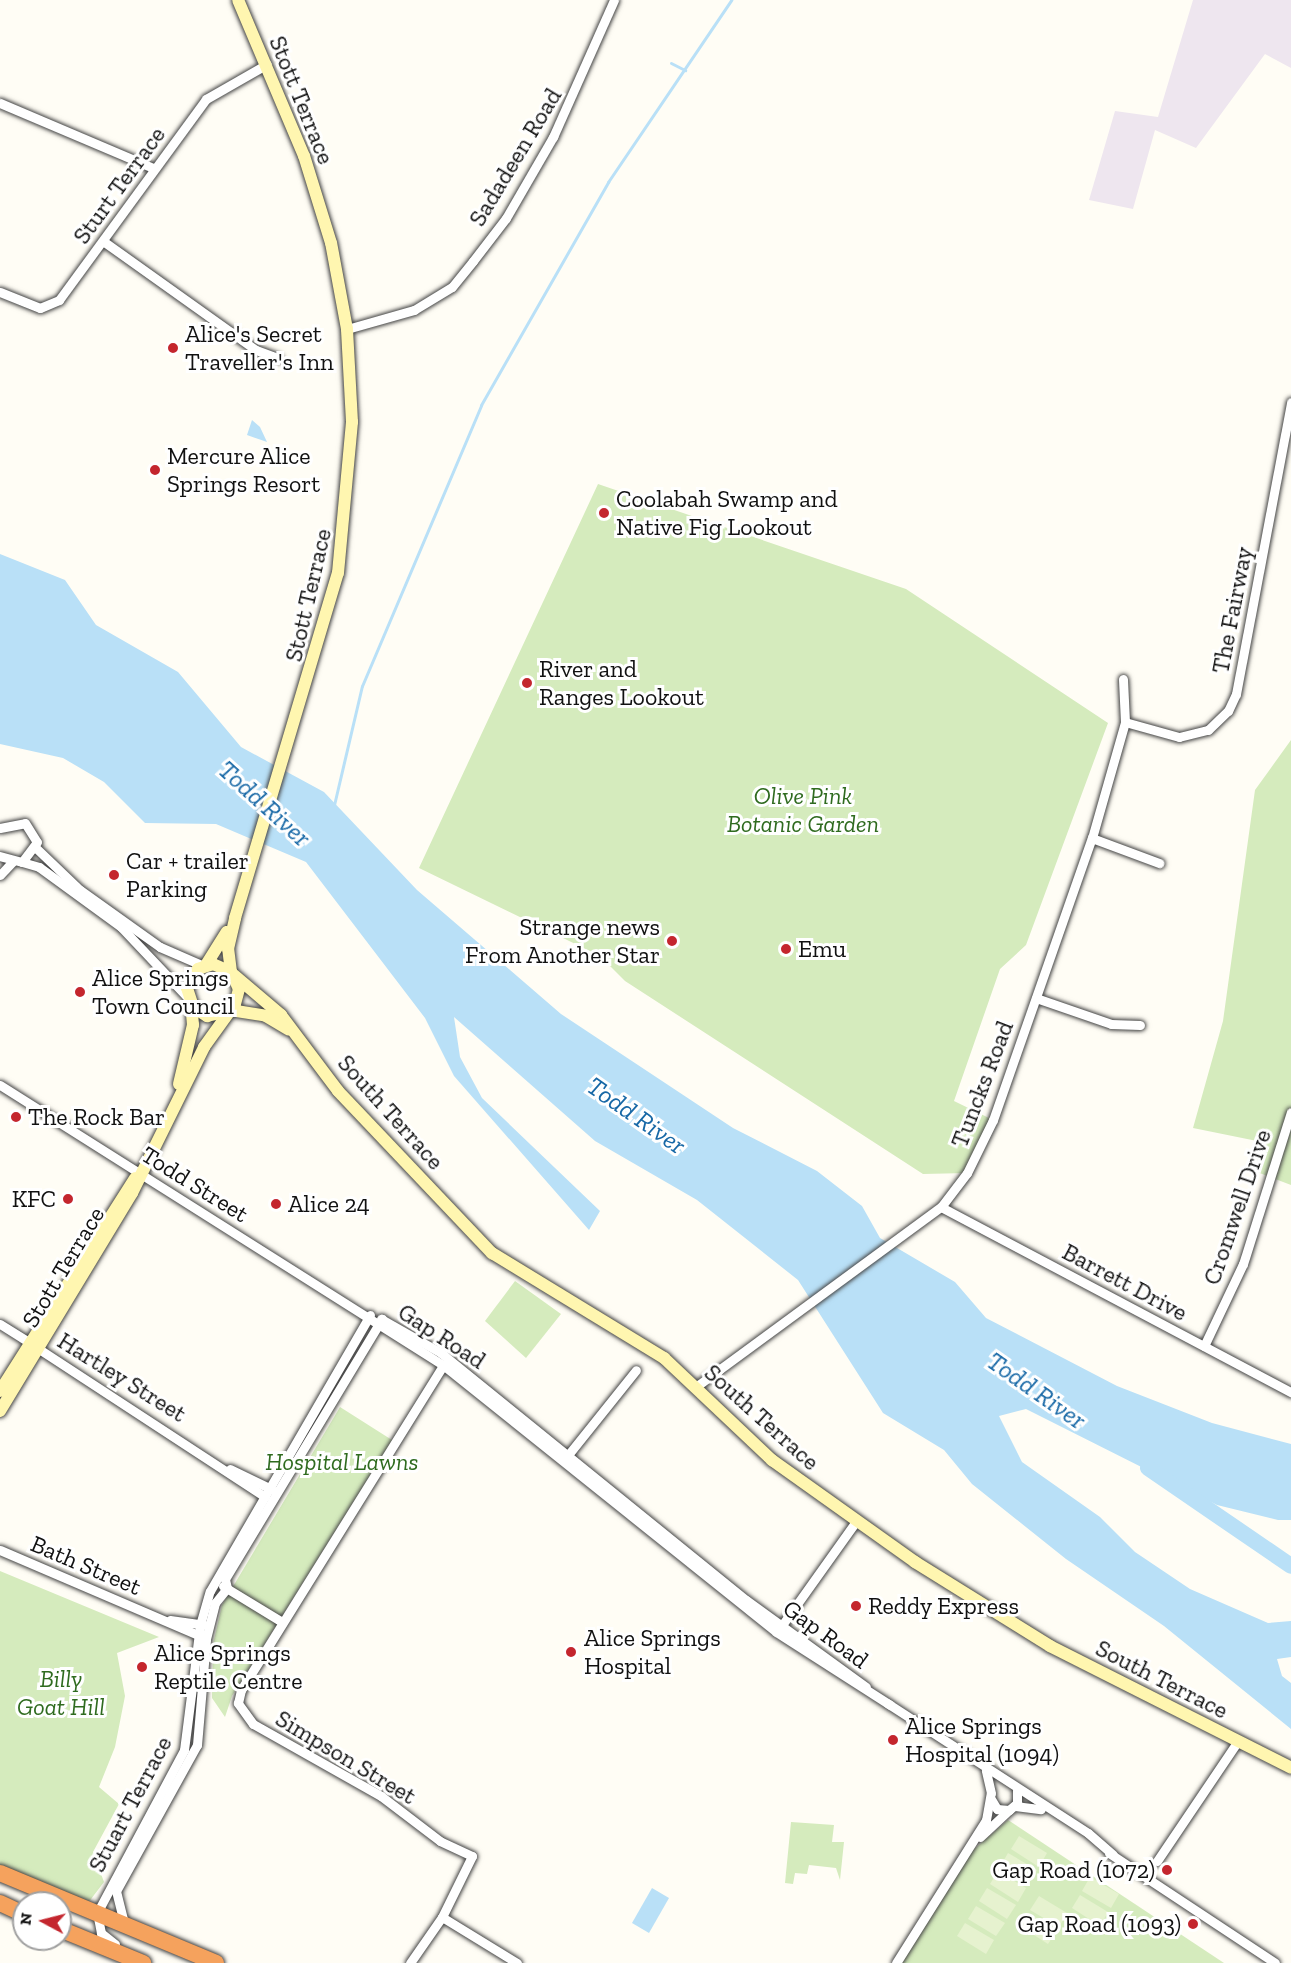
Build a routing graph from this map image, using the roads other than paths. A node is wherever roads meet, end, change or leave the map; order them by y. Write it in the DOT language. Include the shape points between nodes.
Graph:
graph roads {
  1 [pos="238,0"];
  2 [pos="614,0"];
  3 [pos="267,64"];
  4 [pos="0,103"];
  5 [pos="153,168"];
  6 [pos="103,241"];
  7 [pos="0,292"];
  8 [pos="347,329"];
  9 [pos="278,358"];
  10 [pos="1291,402"];
  11 [pos="1123,679"];
  12 [pos="1125,722"];
  13 [pos="1,826"];
  14 [pos="1092,838"];
  15 [pos="36,848"];
  16 [pos="0,856"];
  17 [pos="12,862"];
  18 [pos="22,862"];
  19 [pos="1159,863"];
  20 [pos="0,875"];
  21 [pos="235,918"];
  22 [pos="205,966"];
  23 [pos="233,974"];
  24 [pos="1036,998"];
  25 [pos="189,1000"];
  26 [pos="229,1010"];
  27 [pos="1140,1025"];
  28 [pos="298,1037"];
  29 [pos="0,1085"];
  30 [pos="1291,1112"];
  31 [pos="167,1122"];
  32 [pos="140,1173"];
  33 [pos="941,1207"];
  34 [pos="370,1315"];
  35 [pos="381,1321"];
  36 [pos="0,1324"];
  37 [pos="35,1346"];
  38 [pos="1204,1346"];
  39 [pos="443,1365"];
  40 [pos="636,1370"];
  41 [pos="697,1386"];
  42 [pos="0,1391"];
  43 [pos="1291,1392"];
  44 [pos="0,1411"];
  45 [pos="566,1459"];
  46 [pos="269,1493"];
  47 [pos="857,1520"];
  48 [pos="0,1550"];
  49 [pos="214,1581"];
  50 [pos="226,1588"];
  51 [pos="282,1622"];
  52 [pos="779,1629"];
  53 [pos="203,1631"];
  54 [pos="1238,1741"];
  55 [pos="1291,1768"];
  56 [pos="986,1770"];
  57 [pos="1004,1783"];
  58 [pos="1017,1790"];
  59 [pos="991,1796"];
  60 [pos="1027,1797"];
  61 [pos="1012,1808"];
  62 [pos="1044,1810"];
  63 [pos="967,1850"];
  64 [pos="1113,1856"];
  65 [pos="1157,1861"];
  66 [pos="0,1873"];
  67 [pos="97,1913"];
  68 [pos="442,1917"];
  69 [pos="128,1927"];
  70 [pos="72,1934"];
  71 [pos="143,1963"];
  72 [pos="155,1963"];
  73 [pos="216,1963"];
  74 [pos="410,1963"];
  75 [pos="517,1963"];
  76 [pos="896,1963"];
  77 [pos="1275,1963"];
  1 -- 3 [label="main road, Stott Terrace"];
  2 -- 8 [label="street, Sadadeen Road" via="553,137 506,218 452,287 414,310"];
  3 -- 5 [label="street, Sturt Terrace" via="206,99"];
  3 -- 8 [label="main road, Stott Terrace" via="317,196"];
  4 -- 5 [label="street"];
  5 -- 6 [label="street, Sturt Terrace"];
  6 -- 7 [label="street, Sturt Terrace" via="49,306 40,308"];
  6 -- 9 [label="street" via="255,350"];
  8 -- 21 [label="main road, Stott Terrace" via="352,422 344,540 295,730"];
  10 -- 12 [label="street, The Fairway" via="1236,694 1228,711 1208,730 1179,737"];
  11 -- 12 [label="street, Tuncks Road"];
  12 -- 14 [label="street, Tuncks Road"];
  13 -- 15 [label="street" via="19,821 30,826"];
  14 -- 19 [label="street"];
  14 -- 24 [label="street, Tuncks Road"];
  15 -- 18 [label="street"];
  15 -- 22 [label="street" via="80,890 160,947"];
  16 -- 17 [label="street"];
  17 -- 18 [label="street"];
  17 -- 20 [label="street"];
  18 -- 25 [label="street" via="39,867 121,927"];
  21 -- 22 [label="main road, Stott Terrace"];
  21 -- 23 [label="main road, Stott Terrace" via="228,949"];
  22 -- 23 [label="main road"];
  22 -- 25 [label="main road" via="189,981"];
  23 -- 26 [label="main road" via="238,997"];
  23 -- 28 [label="main road, South Terrace"];
  24 -- 27 [label="street" via="1111,1024"];
  24 -- 33 [label="street, Tuncks Road" via="983,1143"];
  25 -- 26 [label="main road" via="207,1016"];
  25 -- 31 [label="main road, Stott Terrace" via="190,1046"];
  26 -- 28 [label="main road, South Terrace" via="266,1016"];
  26 -- 31 [label="main road, Stott Terrace"];
  28 -- 41 [label="main road, South Terrace" via="338,1091 492,1253 639,1341"];
  29 -- 32 [label="street, Todd Street"];
  30 -- 38 [label="street, Cromwell Drive" via="1243,1264"];
  31 -- 32 [label="main road, Stott Terrace"];
  32 -- 34 [label="street, Todd Street"];
  32 -- 37 [label="main road, Stott Terrace"];
  33 -- 38 [label="street, Barrett Drive"];
  33 -- 41 [label="street, Tuncks Road"];
  34 -- 35 [label="street, Gap Road"];
  34 -- 46 [label="street, Stuart Terrace"];
  35 -- 39 [label="street, Gap Road"];
  35 -- 45 [label="street, Gap Road" via="441,1353"];
  35 -- 46 [label="street, Stuart Terrace"];
  36 -- 37 [label="street, Hartley Street"];
  37 -- 42 [label="main road, Stott Terrace"];
  37 -- 44 [label="main road, Stott Terrace"];
  37 -- 46 [label="street, Hartley Street"];
  38 -- 43 [label="street, Barrett Drive"];
  39 -- 45 [label="street, Gap Road"];
  39 -- 51 [label="street, Simpson Street"];
  40 -- 45 [label="street"];
  41 -- 47 [label="main road, South Terrace" via="772,1460"];
  45 -- 52 [label="street, Gap Road"];
  46 -- 49 [label="street, Stuart Terrace"];
  46 -- 50 [label="street, Stuart Terrace" via="229,1571"];
  47 -- 52 [label="street"];
  47 -- 54 [label="main road, South Terrace" via="1050,1646"];
  48 -- 53 [label="street, Bath Street" via="156,1616"];
  49 -- 50 [label="street"];
  49 -- 53 [label="street, Stuart Terrace"];
  50 -- 51 [label="street"];
  50 -- 53 [label="street, Stuart Terrace" via="218,1594"];
  51 -- 68 [label="street, Simpson Street" via="241,1690 242,1716 472,1856"];
  52 -- 56 [label="street, Gap Road"];
  53 -- 67 [label="street, Stuart Terrace" via="184,1750"];
  53 -- 69 [label="street, Stuart Terrace" via="194,1754 116,1892 117,1909"];
  54 -- 55 [label="main road, South Terrace"];
  54 -- 65 [label="street"];
  56 -- 57 [label="street, Gap Road"];
  56 -- 59 [label="street"];
  57 -- 58 [label="street, Gap Road"];
  57 -- 59 [label="street"];
  58 -- 60 [label="street, Gap Road"];
  58 -- 61 [label="street"];
  59 -- 61 [label="street" via="997,1809"];
  59 -- 63 [label="street"];
  60 -- 62 [label="street, Gap Road"];
  60 -- 64 [label="street, Gap Road" via="1088,1833"];
  61 -- 62 [label="street"];
  61 -- 63 [label="street"];
  62 -- 64 [label="street, Gap Road"];
  63 -- 76 [label="street"];
  64 -- 77 [label="street, Gap Road"];
  66 -- 67 [label="highway"];
  67 -- 69 [label="highway"];
  67 -- 72 [label="street" via="104,1938"];
  68 -- 74 [label="street"];
  68 -- 75 [label="street"];
  69 -- 73 [label="highway"];
  70 -- 71 [label="highway"];
}
